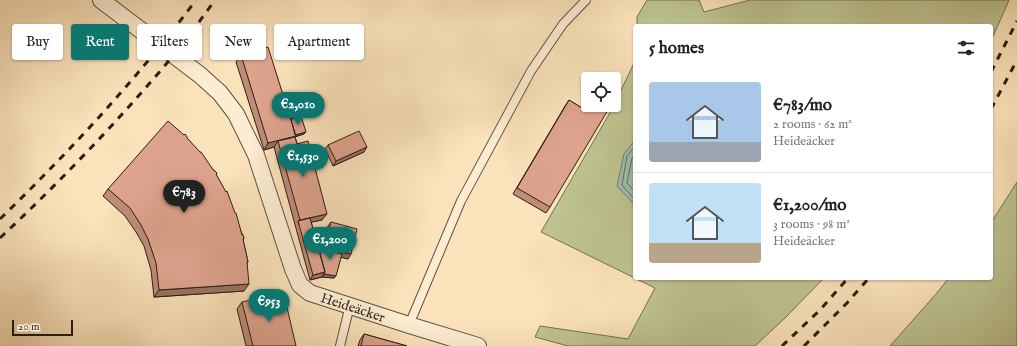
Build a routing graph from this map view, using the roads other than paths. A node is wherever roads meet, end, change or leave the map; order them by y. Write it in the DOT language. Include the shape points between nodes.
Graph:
graph roads {
  1 [pos="101,0"];
  2 [pos="586,0"];
  3 [pos="350,305"];
  4 [pos="409,326"];
  5 [pos="340,346"];
  6 [pos="478,346"];
  1 -- 3 [label="street, Heideäcker" via="220,92 236,114 256,155 300,285 310,293"];
  2 -- 4 [label="lane" via="563,24 527,78 460,201"];
  3 -- 4 [label="street, Heideäcker"];
  3 -- 5 [label="lane"];
  4 -- 6 [label="street, Heideäcker"];
}
